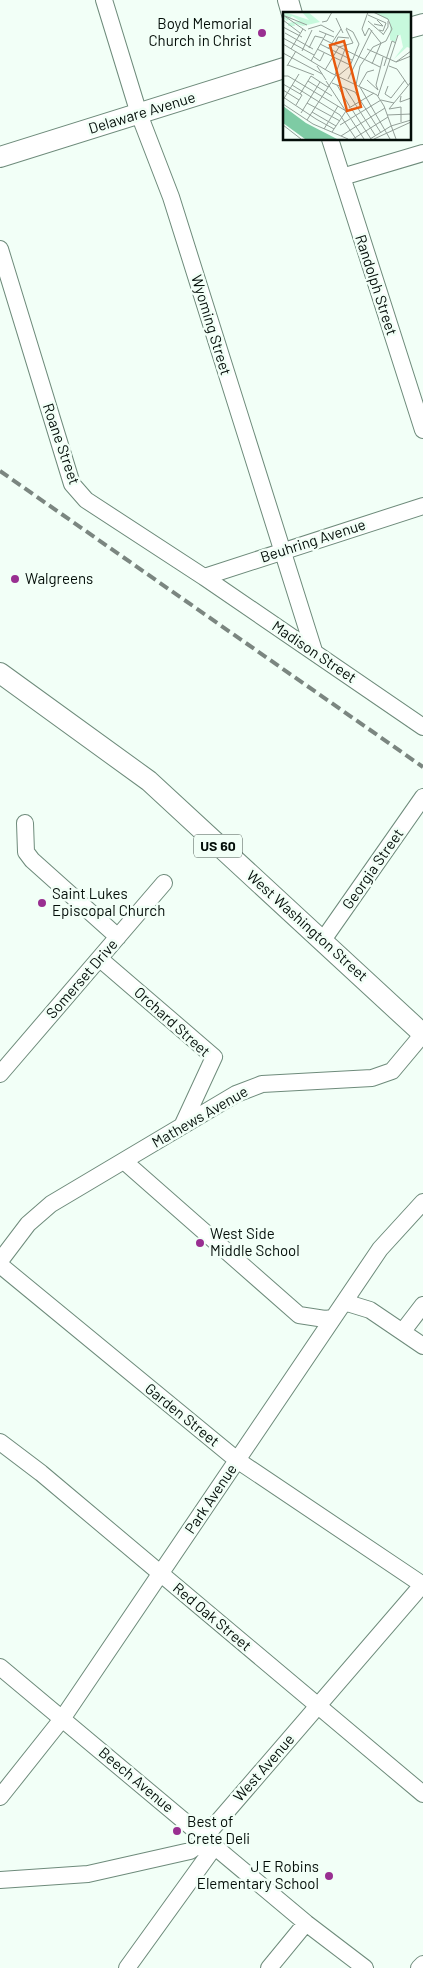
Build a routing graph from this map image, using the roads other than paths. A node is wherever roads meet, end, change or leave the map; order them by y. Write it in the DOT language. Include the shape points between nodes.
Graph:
graph roads {
  1 [pos="104,0"];
  2 [pos="423,24"];
  3 [pos="410,28"];
  4 [pos="283,68"];
  5 [pos="139,114"];
  6 [pos="330,140"];
  7 [pos="423,153"];
  8 [pos="0,158"];
  9 [pos="342,176"];
  10 [pos="0,249"];
  11 [pos="423,430"];
  12 [pos="423,506"];
  13 [pos="281,551"];
  14 [pos="204,577"];
  15 [pos="314,651"];
  16 [pos="0,673"];
  17 [pos="423,727"];
  18 [pos="423,797"];
  19 [pos="25,823"];
  20 [pos="164,884"];
  21 [pos="118,938"];
  22 [pos="323,940"];
  23 [pos="100,959"];
  24 [pos="423,1034"];
  25 [pos="0,1074"];
  26 [pos="184,1124"];
  27 [pos="125,1162"];
  28 [pos="423,1202"];
  29 [pos="1,1260"];
  30 [pos="344,1302"];
  31 [pos="423,1305"];
  32 [pos="333,1318"];
  33 [pos="403,1331"];
  34 [pos="423,1346"];
  35 [pos="0,1442"];
  36 [pos="237,1460"];
  37 [pos="160,1574"];
  38 [pos="423,1584"];
  39 [pos="0,1667"];
  40 [pos="317,1706"];
  41 [pos="62,1718"];
  42 [pos="423,1794"];
  43 [pos="0,1796"];
  44 [pos="210,1842"];
  45 [pos="0,1880"];
  46 [pos="306,1923"];
  47 [pos="423,1964"];
  48 [pos="127,1968"];
  49 [pos="269,1968"];
  50 [pos="364,1968"];
  51 [pos="419,1968"];
  1 -- 5 [label="street, Wyoming Street"];
  2 -- 3 [label="main road"];
  4 -- 5 [label="main road, Delaware Avenue"];
  5 -- 8 [label="main road, Delaware Avenue"];
  5 -- 13 [label="street, Wyoming Street" via="172,197"];
  6 -- 9 [label="street, Randolph Street"];
  7 -- 9 [label="street"];
  9 -- 11 [label="street, Randolph Street"];
  10 -- 14 [label="street, Roane Street" via="72,484 86,500"];
  12 -- 13 [label="street, Beuhring Avenue"];
  13 -- 14 [label="street, Beuhring Avenue"];
  13 -- 15 [label="street, Wyoming Street"];
  14 -- 15 [label="street, Madison Street"];
  15 -- 17 [label="street, Madison Street"];
  16 -- 22 [label="main road, West Washington Street / US 60" via="149,781"];
  18 -- 22 [label="street, Georgia Street"];
  19 -- 21 [label="street" via="26,852 32,860"];
  20 -- 21 [label="street, Somerset Drive"];
  21 -- 23 [label="street, Somerset Drive"];
  22 -- 24 [label="main road, West Washington Street / US 60"];
  23 -- 25 [label="street, Somerset Drive"];
  23 -- 26 [label="street, Orchard Street" via="214,1057"];
  24 -- 26 [label="street, Mathews Avenue" via="392,1071 353,1080 262,1084 236,1094"];
  26 -- 27 [label="street, Mathews Avenue"];
  27 -- 29 [label="street, Mathews Avenue" via="51,1204 28,1224"];
  27 -- 32 [label="street" via="299,1315"];
  28 -- 30 [label="street, Park Avenue" via="380,1249"];
  29 -- 36 [label="street, Garden Street"];
  30 -- 32 [label="street, Park Avenue"];
  30 -- 33 [label="street" via="370,1310"];
  31 -- 33 [label="street"];
  32 -- 36 [label="street, Park Avenue"];
  33 -- 34 [label="street"];
  35 -- 37 [label="street, Red Oak Street"];
  36 -- 37 [label="street, Park Avenue"];
  36 -- 38 [label="street, Garden Street"];
  37 -- 40 [label="street, Red Oak Street"];
  37 -- 41 [label="street, Park Avenue"];
  38 -- 40 [label="street, West Avenue"];
  39 -- 41 [label="street, Beech Avenue"];
  40 -- 42 [label="street, Red Oak Street"];
  40 -- 44 [label="street, West Avenue"];
  41 -- 43 [label="street, Park Avenue"];
  41 -- 44 [label="street, Beech Avenue"];
  44 -- 45 [label="street, West Avenue" via="190,1851 88,1874"];
  44 -- 46 [label="street, Beech Avenue"];
  44 -- 48 [label="street"];
  46 -- 49 [label="street"];
  46 -- 50 [label="street, Beech Avenue"];
  47 -- 51 [label="street"];
}
